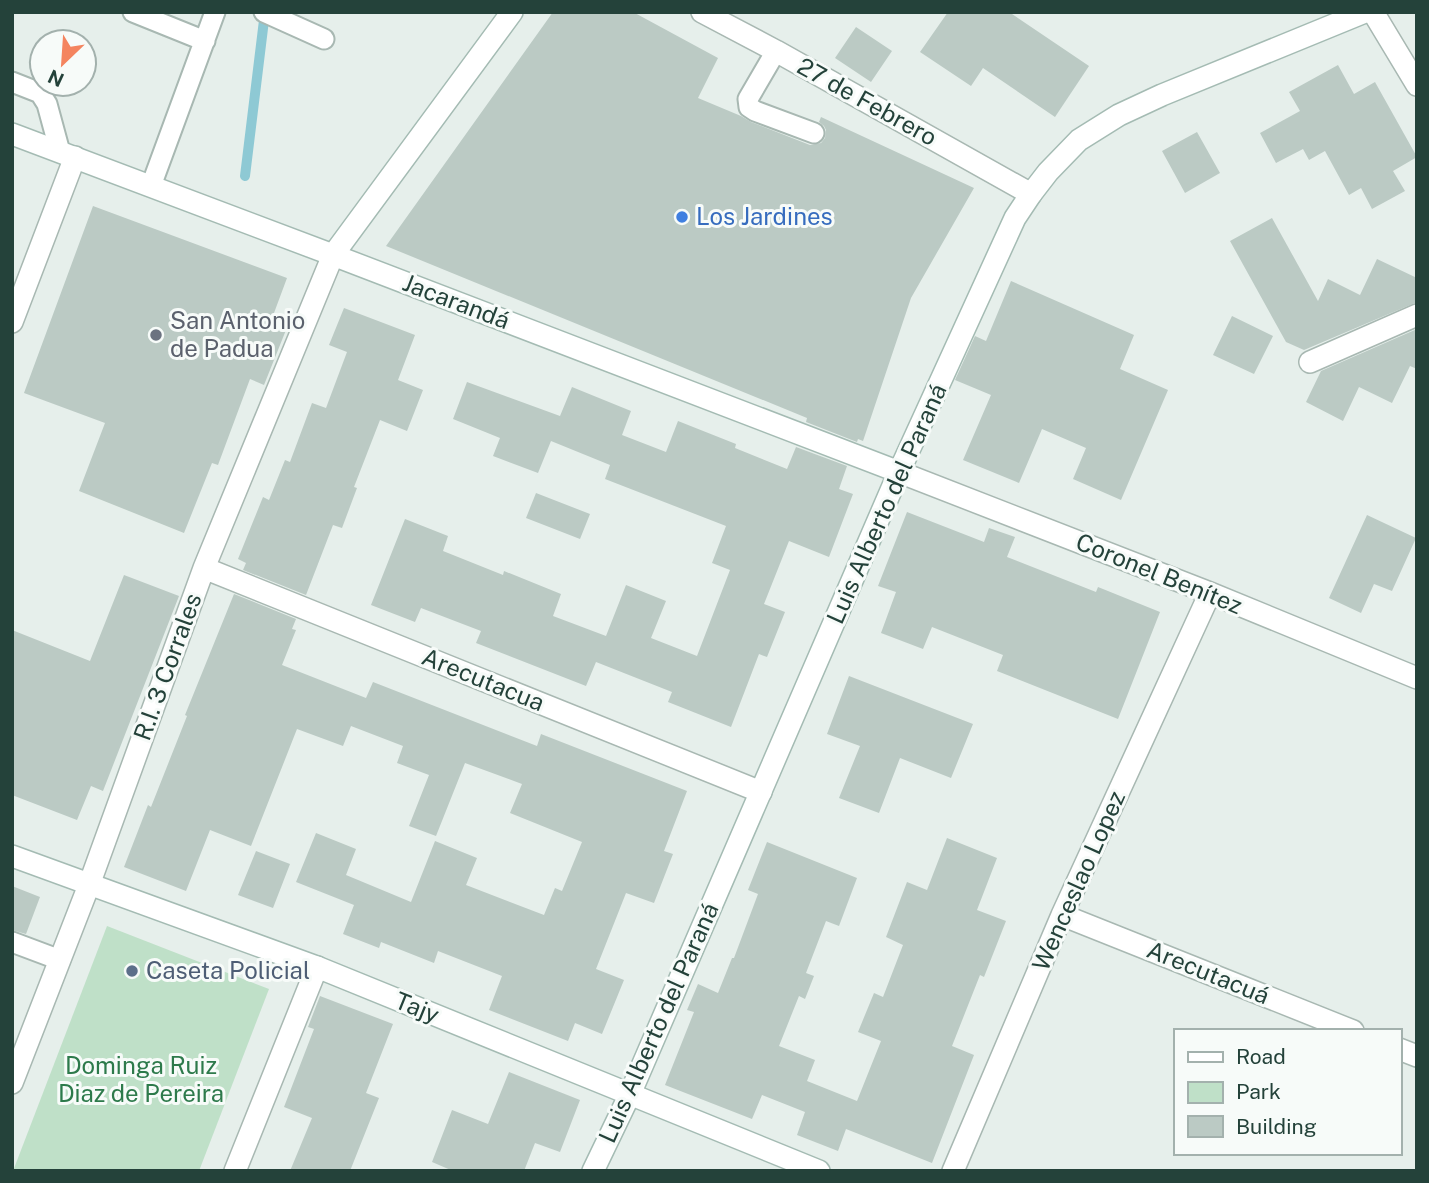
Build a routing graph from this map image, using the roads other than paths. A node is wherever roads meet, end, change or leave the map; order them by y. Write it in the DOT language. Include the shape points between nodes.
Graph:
graph roads {
  1 [pos="133,12"];
  2 [pos="215,12"];
  3 [pos="264,12"];
  4 [pos="512,12"];
  5 [pos="702,12"];
  6 [pos="1364,13"];
  7 [pos="324,39"];
  8 [pos="205,41"];
  9 [pos="776,51"];
  10 [pos="12,82"];
  11 [pos="1417,85"];
  12 [pos="12,134"];
  13 [pos="814,134"];
  14 [pos="68,154"];
  15 [pos="151,186"];
  16 [pos="1031,194"];
  17 [pos="333,255"];
  18 [pos="1417,315"];
  19 [pos="12,322"];
  20 [pos="1310,362"];
  21 [pos="899,472"];
  22 [pos="204,568"];
  23 [pos="1210,593"];
  24 [pos="1417,678"];
  25 [pos="761,792"];
  26 [pos="12,856"];
  27 [pos="89,885"];
  28 [pos="1062,915"];
  29 [pos="12,942"];
  30 [pos="60,960"];
  31 [pos="317,967"];
  32 [pos="1348,1029"];
  33 [pos="12,1083"];
  34 [pos="630,1094"];
  35 [pos="235,1171"];
  36 [pos="593,1171"];
  37 [pos="818,1171"];
  38 [pos="953,1171"];
  1 -- 8 [label="lane"];
  2 -- 8 [label="lane"];
  3 -- 7 [label="lane"];
  4 -- 17 [label="street, R.I. 3 Corrales"];
  5 -- 9 [label="street, 27 de Febrero"];
  6 -- 11 [label="street"];
  6 -- 16 [label="street, Luis Alberto del Paraná" via="1119,115 1079,140"];
  8 -- 15 [label="lane"];
  9 -- 13 [label="lane" via="748,99 749,107"];
  9 -- 16 [label="street, 27 de Febrero"];
  10 -- 14 [label="lane" via="40,93"];
  12 -- 14 [label="street, Jacarandá"];
  14 -- 15 [label="street, Jacarandá"];
  14 -- 19 [label="street"];
  15 -- 17 [label="street, Jacarandá"];
  16 -- 21 [label="street, Luis Alberto del Paraná" via="1014,218"];
  17 -- 21 [label="street, Jacarandá"];
  17 -- 22 [label="street, R.I. 3 Corrales"];
  18 -- 20 [label="street"];
  21 -- 23 [label="street, Coronel Benítez"];
  21 -- 25 [label="street, Luis Alberto del Paraná"];
  22 -- 25 [label="street, Arecutacua"];
  22 -- 27 [label="street, R.I. 3 Corrales"];
  23 -- 24 [label="street, Coronel Benítez"];
  23 -- 28 [label="street, Wenceslao Lopez"];
  25 -- 34 [label="street, Luis Alberto del Paraná"];
  26 -- 27 [label="street, Tajy"];
  27 -- 30 [label="street, R.I. 3 Corrales"];
  27 -- 31 [label="street, Tajy"];
  28 -- 32 [label="street, Arecutacuá"];
  28 -- 38 [label="street, Wenceslao Lopez"];
  29 -- 30 [label="lane"];
  30 -- 33 [label="street, R.I. 3 Corrales"];
  31 -- 34 [label="street, Tajy"];
  31 -- 35 [label="street"];
  34 -- 36 [label="street, Luis Alberto del Paraná"];
  34 -- 37 [label="street, Tajy"];
}
